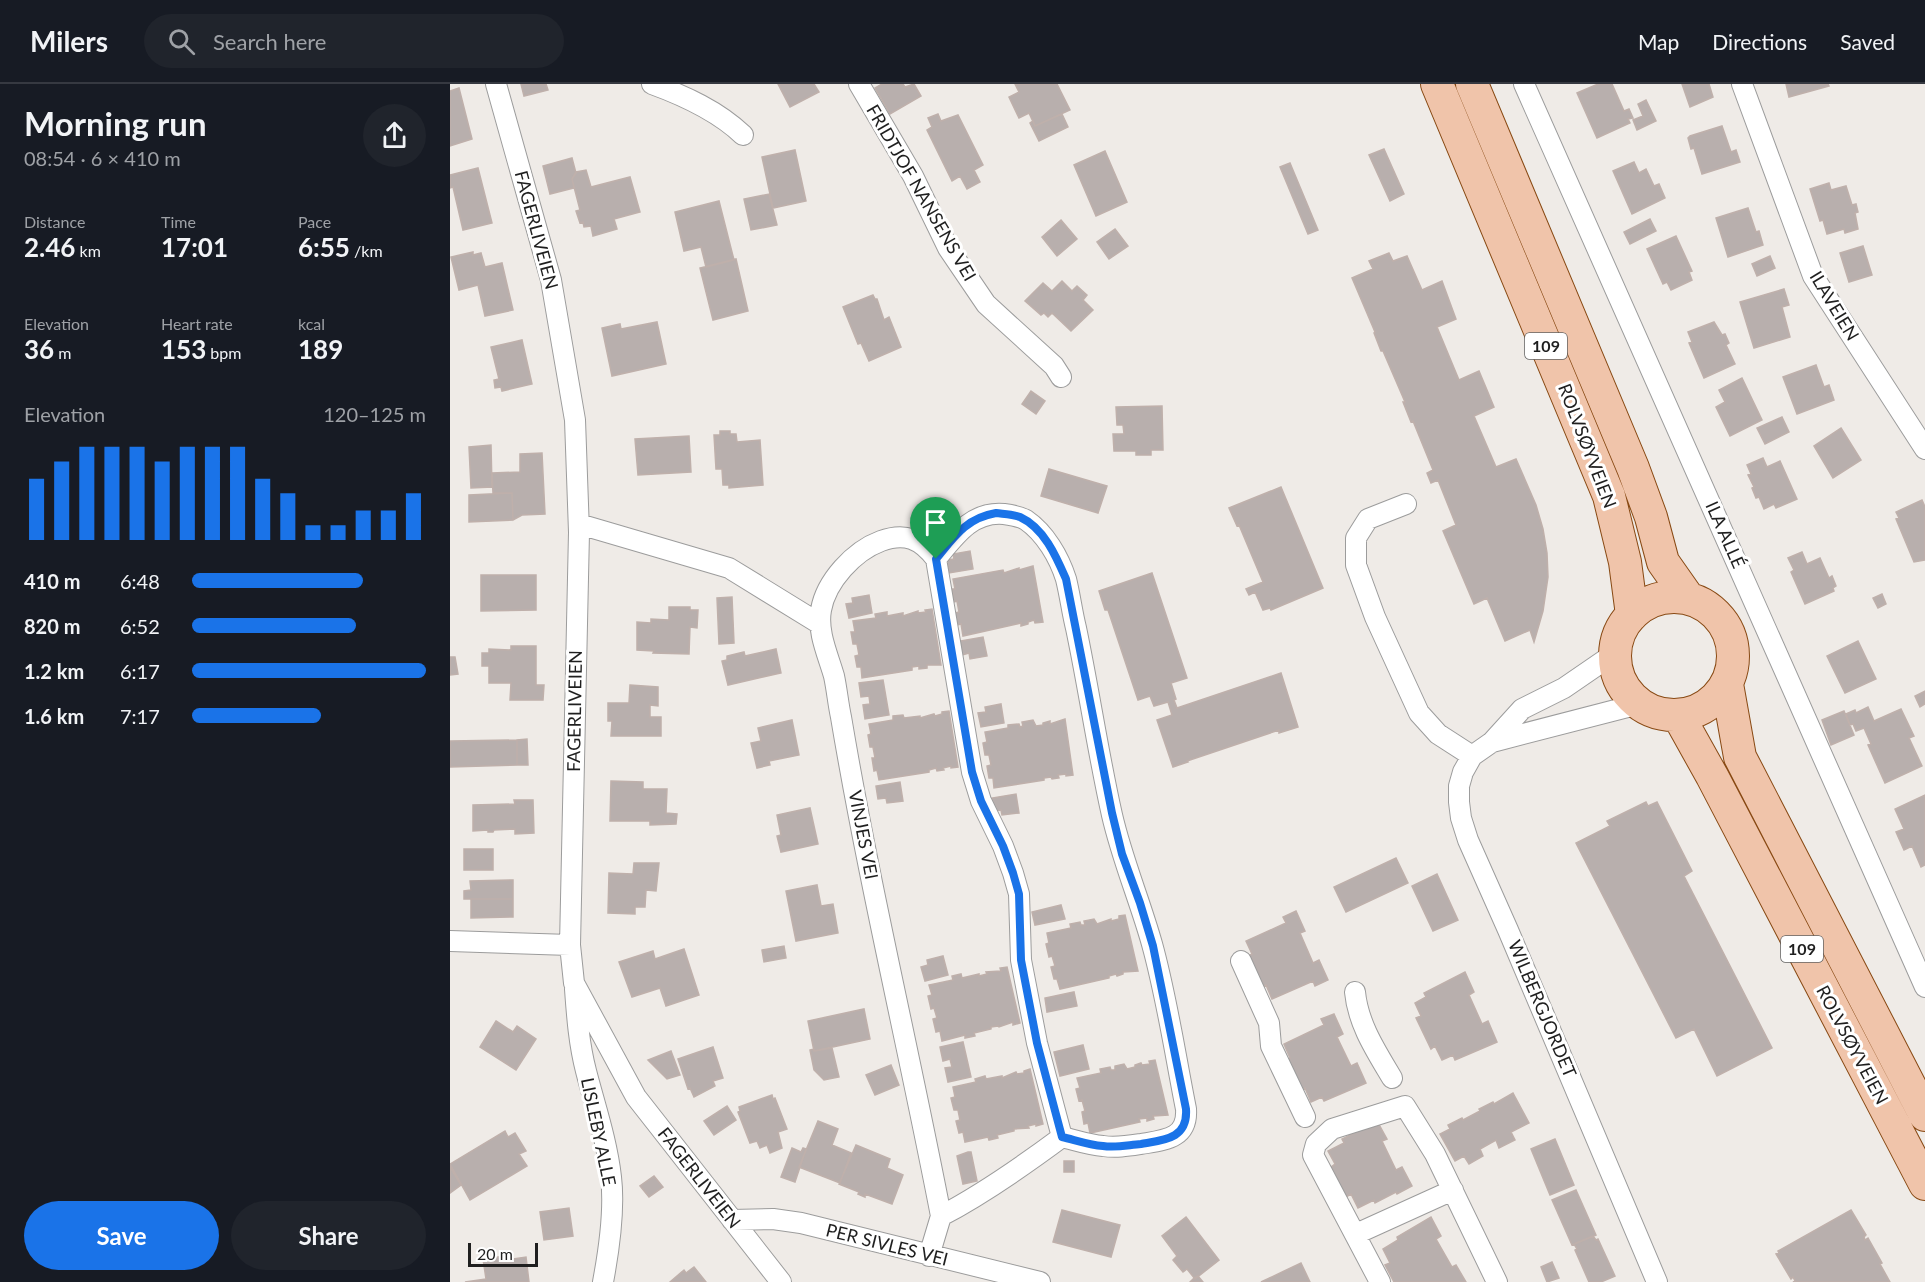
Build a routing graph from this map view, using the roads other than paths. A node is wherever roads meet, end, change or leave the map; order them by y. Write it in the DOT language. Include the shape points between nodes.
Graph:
graph roads {
  1 [pos="496,84"];
  2 [pos="652,84"];
  3 [pos="859,84"];
  4 [pos="1437,84"];
  5 [pos="1472,84"];
  6 [pos="1524,84"];
  7 [pos="1742,84"];
  8 [pos="743,135"];
  9 [pos="1061,377"];
  10 [pos="1925,449"];
  11 [pos="1406,504"];
  12 [pos="579,524"];
  13 [pos="936,559"];
  14 [pos="1689,599"];
  15 [pos="1632,615"];
  16 [pos="820,624"];
  17 [pos="1615,653"];
  18 [pos="1726,684"];
  19 [pos="1639,704"];
  20 [pos="1678,716"];
  21 [pos="1492,742"];
  22 [pos="1472,756"];
  23 [pos="450,941"];
  24 [pos="570,945"];
  25 [pos="1241,961"];
  26 [pos="574,983"];
  27 [pos="1925,987"];
  28 [pos="1355,992"];
  29 [pos="1392,1078"];
  30 [pos="1925,1114"];
  31 [pos="1305,1117"];
  32 [pos="1062,1137"];
  33 [pos="1925,1184"];
  34 [pos="1453,1190"];
  35 [pos="941,1216"];
  36 [pos="732,1220"];
  37 [pos="1356,1234"];
  38 [pos="929,1256"];
  39 [pos="603,1282"];
  40 [pos="781,1282"];
  41 [pos="1040,1282"];
  42 [pos="1380,1282"];
  43 [pos="1497,1282"];
  44 [pos="1656,1282"];
  1 -- 12 [label="street, FAGERLIVEIEN" via="551,280 575,420"];
  2 -- 8 [label="street" via="721,116"];
  3 -- 9 [label="street, FRIDTJOF NANSENS VEI" via="913,176 948,248 986,304 1054,366"];
  4 -- 15 [label="main road, ROLVSØYVEIEN / 109" via="1609,496 1625,562"];
  5 -- 14 [label="main road, ROLVSØYVEIEN / 109" via="1633,468 1663,562"];
  6 -- 27 [label="street, ILA ALLÉ"];
  7 -- 10 [label="street, ILAVEIEN" via="1813,276"];
  11 -- 22 [label="street" via="1368,519 1356,538 1356,565 1419,713 1438,734"];
  12 -- 16 [label="street" via="729,568"];
  12 -- 24 [label="street, FAGERLIVEIEN"];
  13 -- 16 [label="street, VINJES VEI" via="909,537 898,536 872,544 846,566 825,593"];
  13 -- 32 [label="street" via="972,772 1019,894 1021,960 1037,1043"];
  13 -- 32 [label="street" via="971,521 996,513 1027,521 1058,559 1066,579 1112,813 1162,986 1186,1109 1183,1127 1166,1140 1123,1146"];
  14 -- 15 [label="main road, 109" via="1659,599"];
  14 -- 18 [label="main road, 109" via="1709,608 1724,623 1732,643 1733,664"];
  15 -- 17 [label="main road" via="1620,632"];
  16 -- 35 [label="street, VINJES VEI"];
  17 -- 19 [label="main road" via="1620,681"];
  17 -- 21 [label="street" via="1564,688 1522,709"];
  18 -- 20 [label="main road, 109" via="1706,706"];
  18 -- 30 [label="main road, ROLVSØYVEIEN / 109" via="1740,757"];
  19 -- 20 [label="main road" via="1658,714"];
  19 -- 21 [label="street"];
  20 -- 33 [label="main road, ROLVSØYVEIEN / 109"];
  21 -- 22 [label="street"];
  22 -- 44 [label="street, WILBERGJORDET" via="1459,786 1461,818 1468,840"];
  23 -- 24 [label="street"];
  24 -- 26 [label="street, FAGERLIVEIEN"];
  25 -- 31 [label="street" via="1269,1023 1271,1046"];
  26 -- 36 [label="street, FAGERLIVEIEN" via="636,1097"];
  26 -- 39 [label="street, LISLEBY ALLE" via="578,1032 611,1179 611,1231"];
  28 -- 29 [label="street" via="1356,1008"];
  32 -- 35 [label="street"];
  34 -- 37 [label="street"];
  34 -- 37 [label="street" via="1405,1106 1332,1129 1316,1144 1313,1155"];
  34 -- 43 [label="street"];
  35 -- 38 [label="street, VINJES VEI"];
  36 -- 38 [label="street, PER SIVLES VEI" via="801,1223"];
  36 -- 40 [label="street, FAGERLIVEIEN"];
  37 -- 42 [label="street"];
  38 -- 41 [label="street, PER SIVLES VEI"];
}
